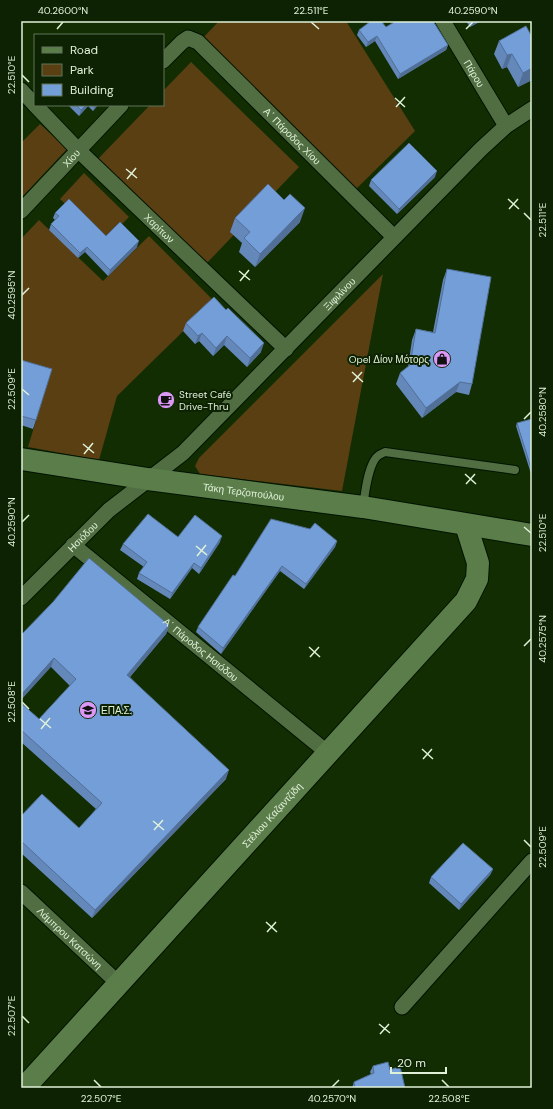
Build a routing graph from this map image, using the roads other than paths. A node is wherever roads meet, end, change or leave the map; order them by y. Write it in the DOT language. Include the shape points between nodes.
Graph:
graph roads {
  1 [pos="443,21"];
  2 [pos="164,60"];
  3 [pos="21,90"];
  4 [pos="34,104"];
  5 [pos="36,106"];
  6 [pos="120,106"];
  7 [pos="532,109"];
  8 [pos="506,126"];
  9 [pos="78,150"];
  10 [pos="21,211"];
  11 [pos="394,237"];
  12 [pos="286,349"];
  13 [pos="21,459"];
  14 [pos="515,470"];
  15 [pos="148,479"];
  16 [pos="363,508"];
  17 [pos="466,525"];
  18 [pos="532,535"];
  19 [pos="73,545"];
  20 [pos="21,598"];
  21 [pos="328,753"];
  22 [pos="532,862"];
  23 [pos="21,892"];
  24 [pos="118,984"];
  25 [pos="402,1007"];
  26 [pos="24,1088"];
  1 -- 8 [label="street, Πάρου"];
  2 -- 11 [label="street, Α΄ Πάροδος Χίου" via="188,38 198,42"];
  3 -- 4 [label="street, Χαρίτων"];
  5 -- 9 [label="street, Χαρίτων"];
  6 -- 9 [label="street, Χίου"];
  7 -- 8 [label="street, Ξιφιλίνου"];
  8 -- 11 [label="street, Ξιφιλίνου"];
  9 -- 10 [label="street, Χίου"];
  9 -- 12 [label="street, Χαρίτων"];
  11 -- 12 [label="street, Ξιφιλίνου"];
  12 -- 15 [label="street, Ξιφιλίνου" via="183,453"];
  13 -- 15 [label="street, Τάκη Τερζοπούλου"];
  14 -- 16 [label="lane" via="385,452 378,455 373,462 367,479"];
  15 -- 16 [label="street, Τάκη Τερζοπούλου"];
  15 -- 19 [label="street, Ησιόδου" via="109,510"];
  16 -- 17 [label="street, Τάκη Τερζοπούλου"];
  17 -- 18 [label="street, Τάκη Τερζοπούλου"];
  17 -- 21 [label="street, Στέλιου Καζαντζίδη" via="478,563 477,580 466,601"];
  19 -- 20 [label="street, Ησιόδου"];
  19 -- 21 [label="street, Α΄ Πάροδος Ησιόδου"];
  21 -- 24 [label="street, Στέλιου Καζαντζίδη"];
  22 -- 25 [label="street"];
  23 -- 24 [label="street, Λάμπρου Κατσώνη"];
  24 -- 26 [label="street, Στέλιου Καζαντζίδη"];
}
